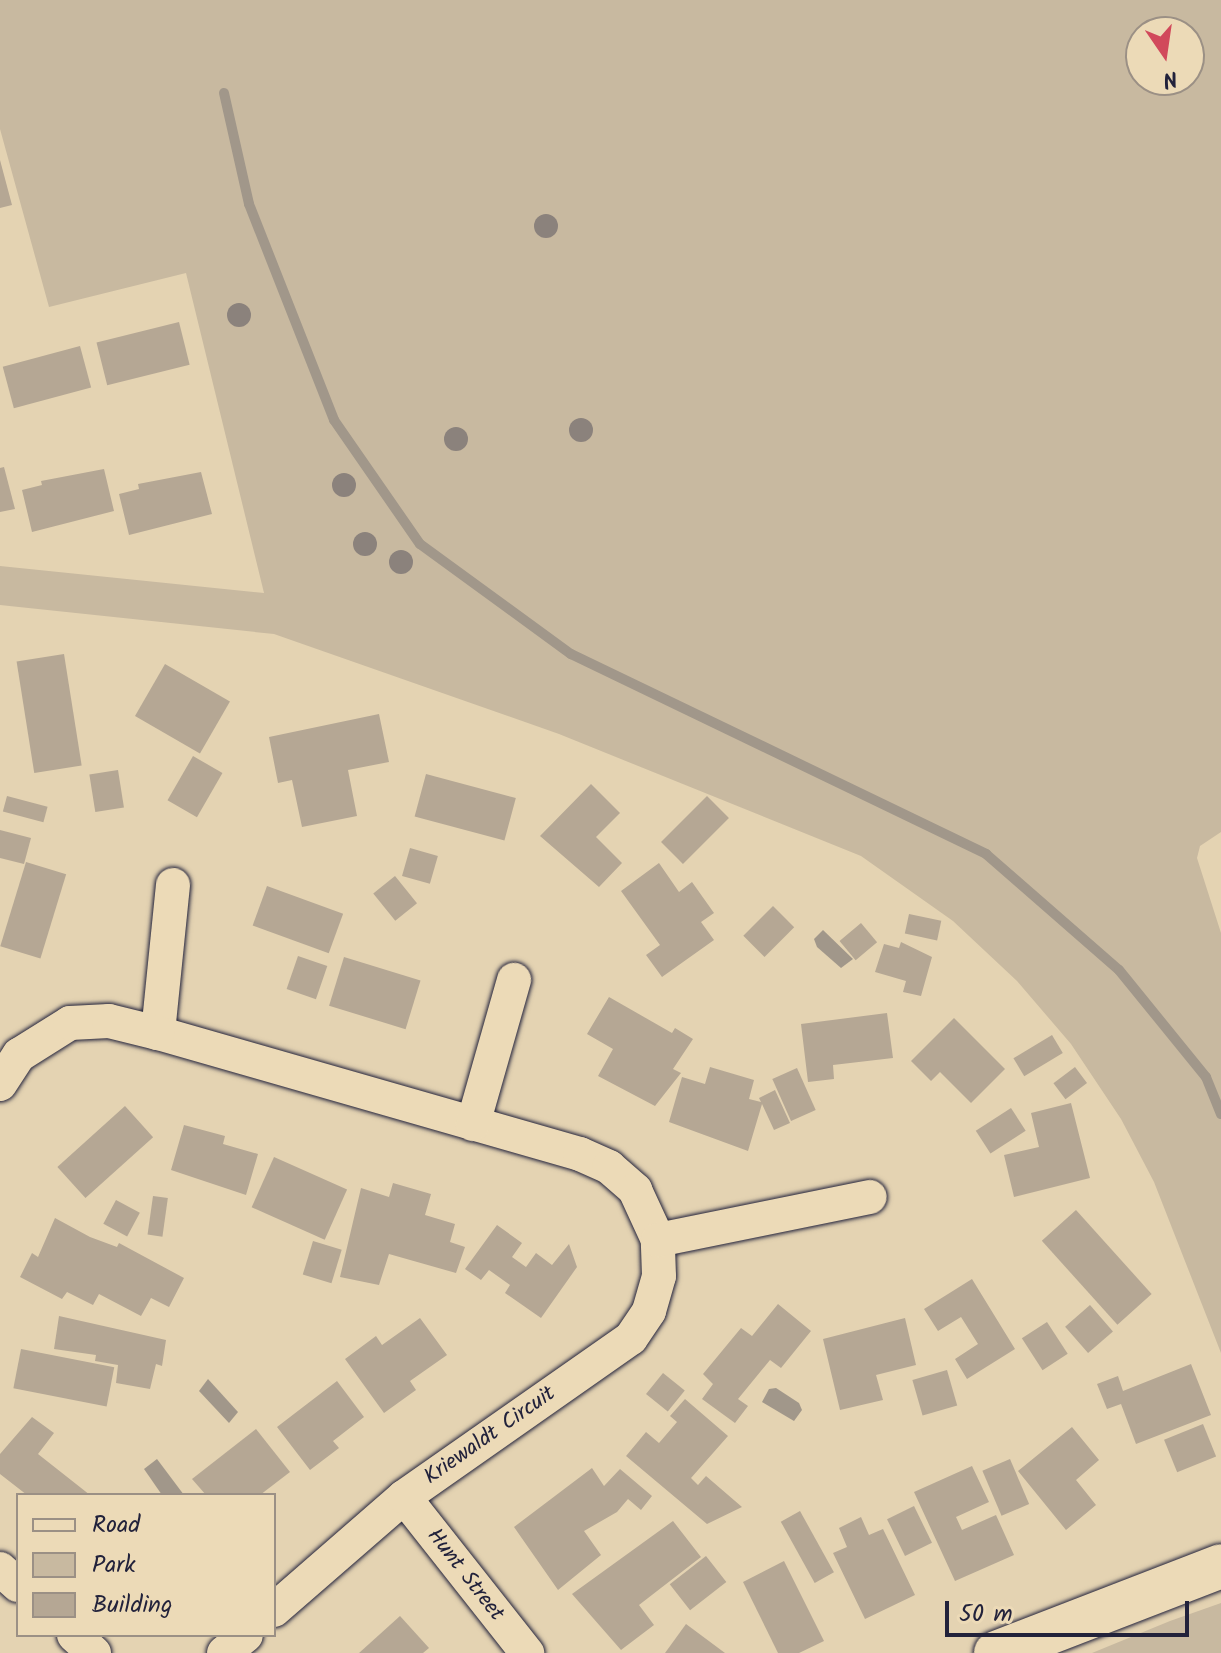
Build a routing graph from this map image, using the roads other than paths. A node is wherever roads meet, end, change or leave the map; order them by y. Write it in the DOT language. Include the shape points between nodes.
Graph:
graph roads {
  1 [pos="173,885"];
  2 [pos="514,980"];
  3 [pos="158,1033"];
  4 [pos="0,1084"];
  5 [pos="473,1124"];
  6 [pos="870,1197"];
  7 [pos="658,1240"];
  8 [pos="404,1497"];
  9 [pos="1221,1566"];
  10 [pos="0,1569"];
  11 [pos="16,1583"];
  12 [pos="276,1608"];
  13 [pos="76,1637"];
  14 [pos="244,1637"];
  15 [pos="94,1653"];
  16 [pos="224,1653"];
  17 [pos="527,1653"];
  18 [pos="996,1653"];
  1 -- 3 [label="street"];
  2 -- 5 [label="street"];
  3 -- 4 [label="street, Kriewaldt Circuit" via="109,1021 70,1023 19,1055"];
  3 -- 5 [label="street, Kriewaldt Circuit"];
  5 -- 7 [label="street, Kriewaldt Circuit" via="609,1167 635,1190"];
  6 -- 7 [label="street"];
  7 -- 8 [label="street, Kriewaldt Circuit" via="656,1288 649,1311 631,1338"];
  8 -- 12 [label="street, Kriewaldt Circuit"];
  8 -- 17 [label="street, Hunt Street"];
  9 -- 18 [label="street"];
  10 -- 11 [label="street"];
  13 -- 15 [label="street"];
  14 -- 16 [label="street"];
}
